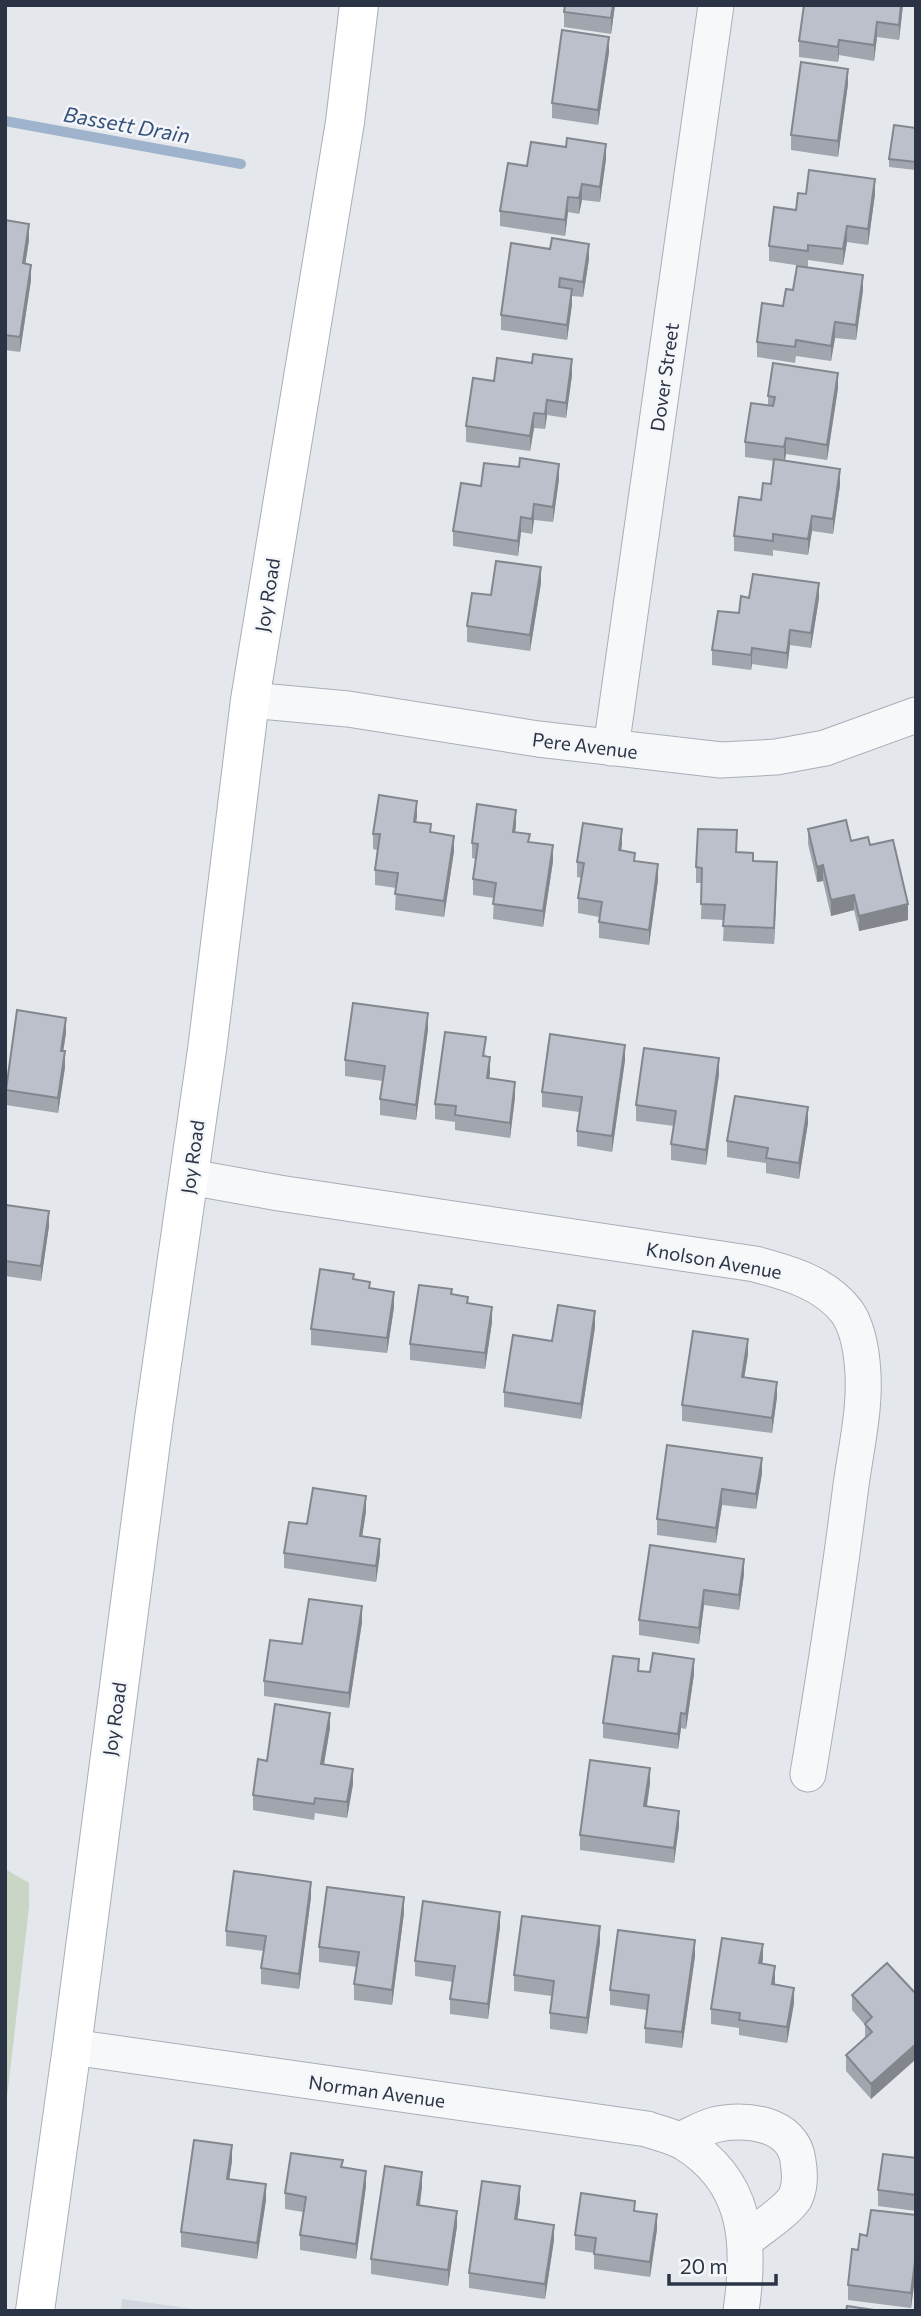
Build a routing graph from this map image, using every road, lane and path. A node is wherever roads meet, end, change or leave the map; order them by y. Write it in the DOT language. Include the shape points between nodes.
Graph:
graph roads {
  1 [pos="359,5"];
  2 [pos="716,5"];
  3 [pos="250,700"];
  4 [pos="916,715"];
  5 [pos="611,748"];
  6 [pos="190,1177"];
  7 [pos="808,1774"];
  8 [pos="72,2047"];
  9 [pos="680,2140"];
  10 [pos="746,2240"];
  11 [pos="36,2311"];
  12 [pos="741,2311"];
  1 -- 3 [label="street, Joy Road" via="345,122"];
  2 -- 5 [label="street, Dover Street"];
  3 -- 5 [label="street, Pere Avenue" via="348,709"];
  3 -- 6 [label="street, Joy Road"];
  4 -- 5 [label="street, Pere Avenue" via="825,748 776,757 721,760"];
  6 -- 7 [label="street, Knolson Avenue" via="755,1264 792,1274 827,1291 849,1314 863,1375"];
  6 -- 8 [label="street, Joy Road"];
  8 -- 9 [label="street, Norman Avenue" via="633,2127"];
  8 -- 11 [label="street, Joy Road"];
  9 -- 10 [label="street, Norman Avenue" via="715,2167 732,2191"];
  9 -- 10 [label="street" via="713,2125 738,2121 787,2136 797,2155 800,2179 795,2198"];
  10 -- 12 [label="street, Norman Avenue"];
}
